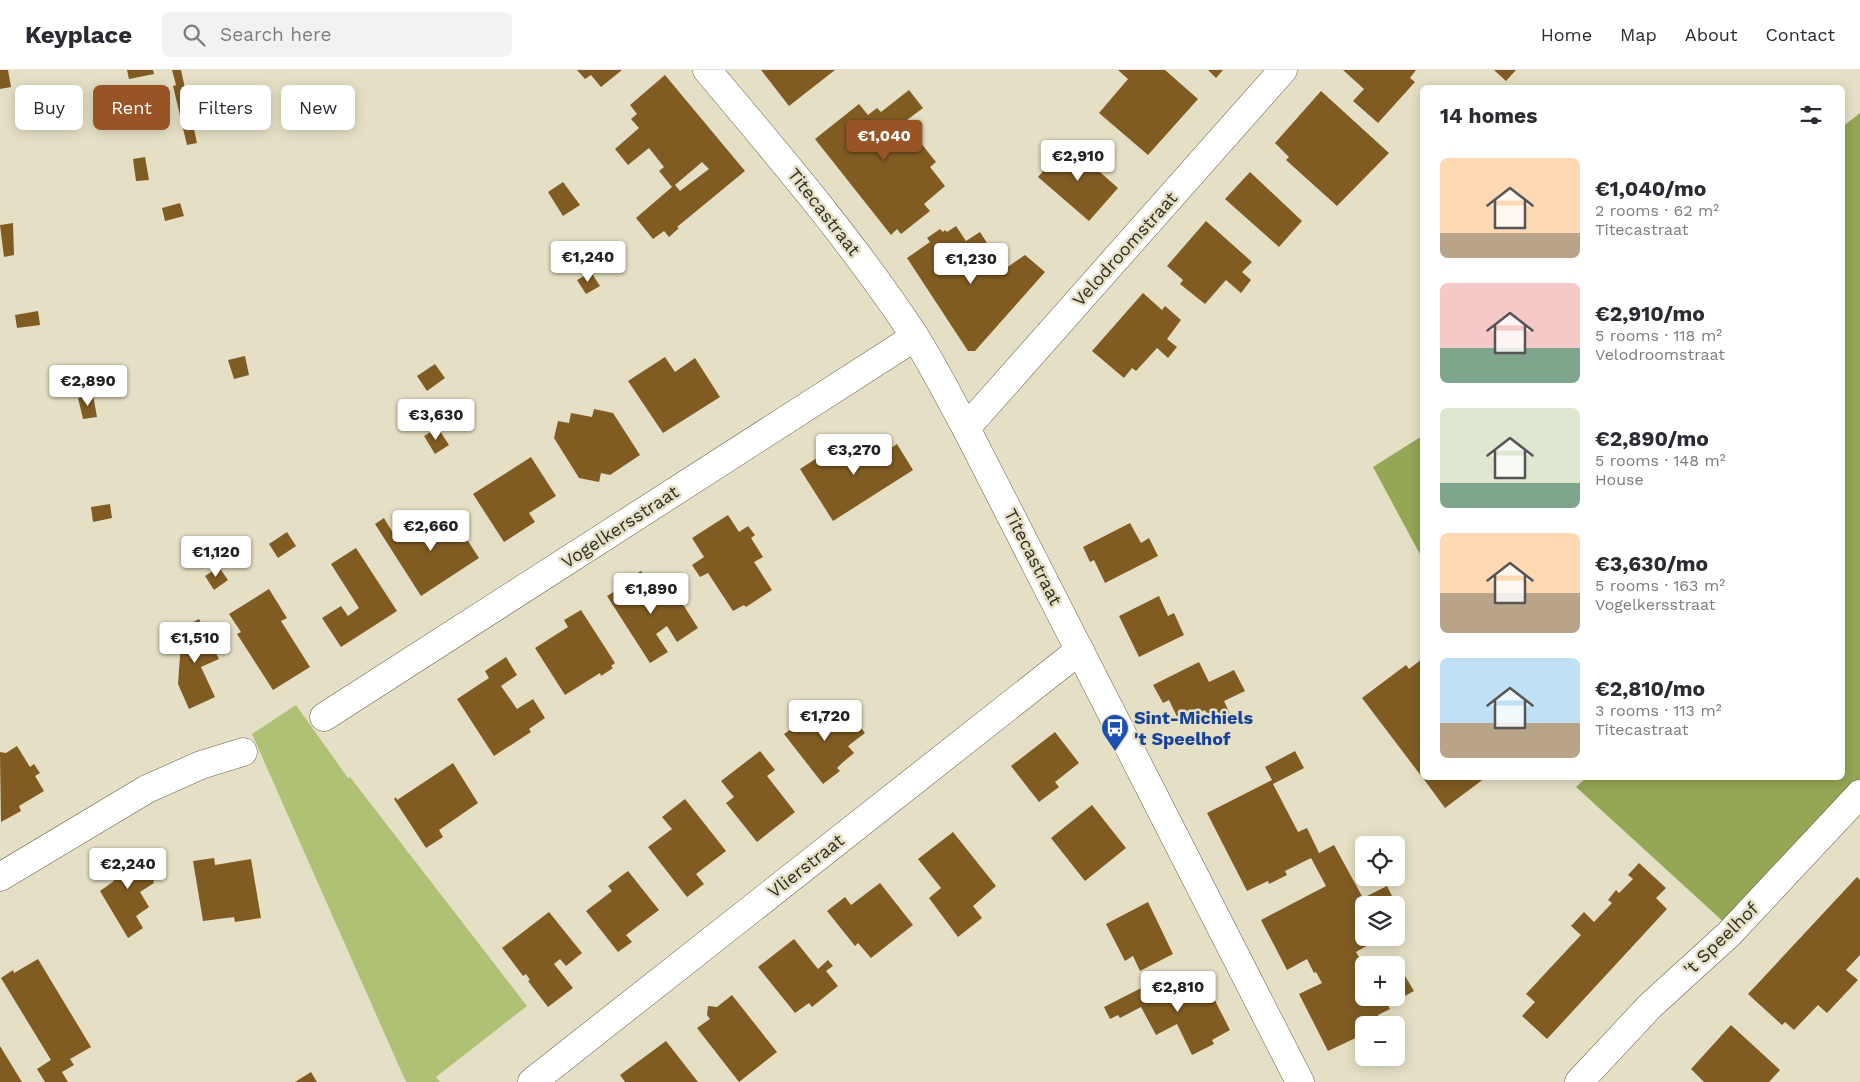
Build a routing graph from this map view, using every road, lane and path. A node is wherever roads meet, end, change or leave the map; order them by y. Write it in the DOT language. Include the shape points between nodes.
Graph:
graph roads {
  1 [pos="706,70"];
  2 [pos="1283,70"];
  3 [pos="915,337"];
  4 [pos="966,428"];
  5 [pos="1080,650"];
  6 [pos="324,717"];
  7 [pos="243,752"];
  8 [pos="1860,794"];
  9 [pos="0,877"];
  10 [pos="532,1082"];
  11 [pos="1300,1082"];
  12 [pos="1579,1082"];
  1 -- 3 [label="street, Titecastraat" via="809,191"];
  2 -- 4 [label="street, Velodroomstraat"];
  3 -- 4 [label="street, Titecastraat"];
  3 -- 6 [label="street, Vogelkersstraat"];
  4 -- 5 [label="street, Titecastraat"];
  5 -- 10 [label="street, Vlierstraat"];
  5 -- 11 [label="street, Titecastraat"];
  7 -- 9 [label="street" via="201,765 147,789"];
  8 -- 12 [label="street, 't Speelhof" via="1729,934 1650,1006"];
}
